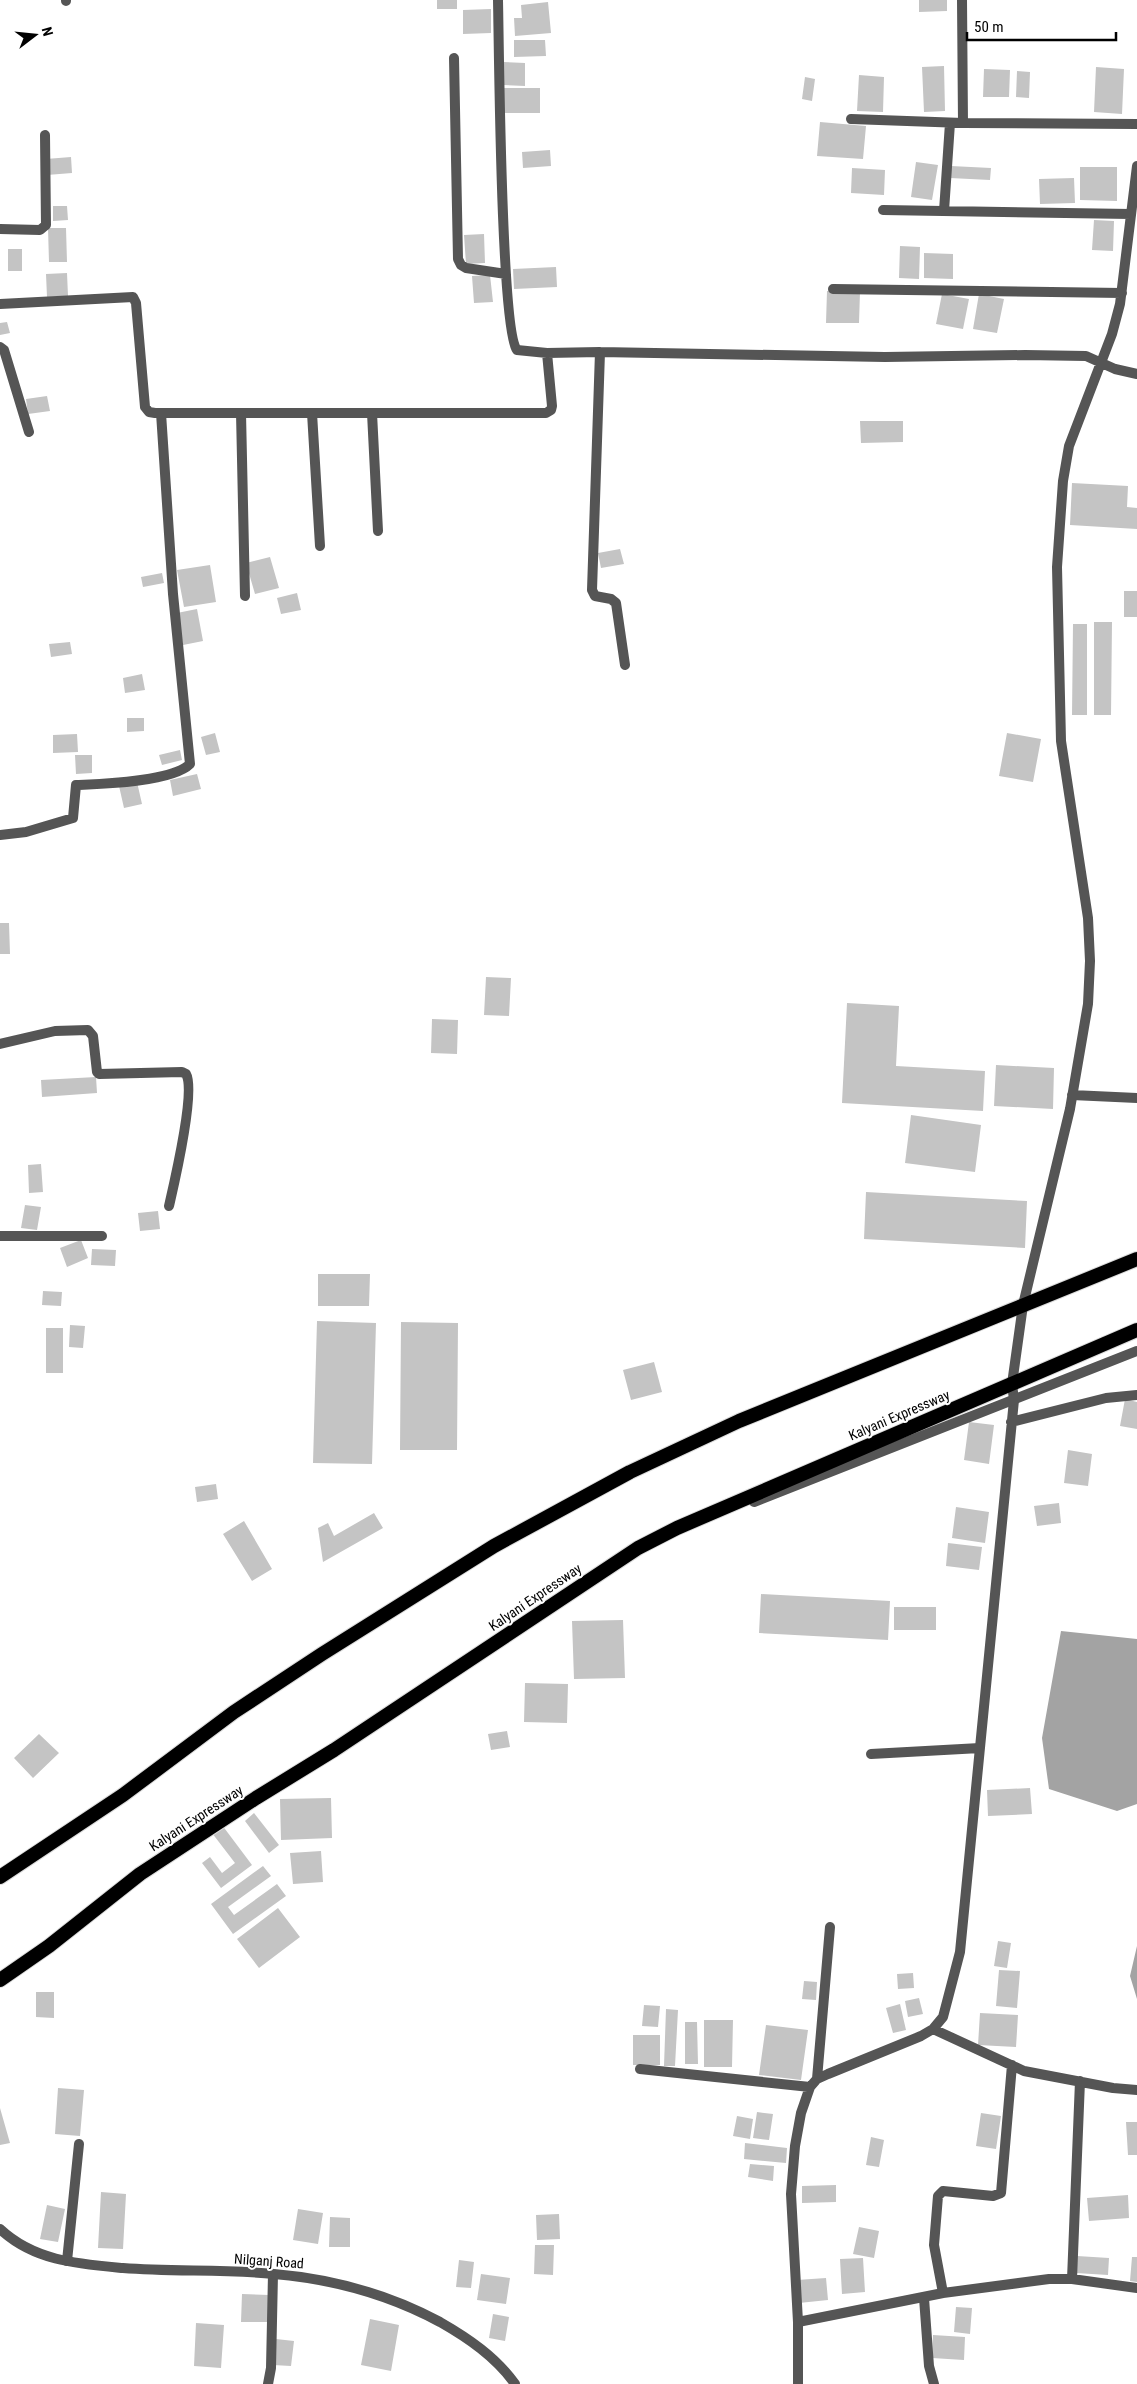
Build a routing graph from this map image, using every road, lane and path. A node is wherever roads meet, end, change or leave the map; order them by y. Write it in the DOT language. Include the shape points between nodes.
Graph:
graph roads {
  1 [pos="498,0"];
  2 [pos="962,0"];
  3 [pos="454,58"];
  4 [pos="851,119"];
  5 [pos="950,123"];
  6 [pos="963,124"];
  7 [pos="1137,124"];
  8 [pos="45,135"];
  9 [pos="1137,166"];
  10 [pos="883,210"];
  11 [pos="944,211"];
  12 [pos="1131,214"];
  13 [pos="0,229"];
  14 [pos="506,274"];
  15 [pos="832,289"];
  16 [pos="1122,293"];
  17 [pos="0,304"];
  18 [pos="0,347"];
  19 [pos="600,352"];
  20 [pos="547,353"];
  21 [pos="1102,362"];
  22 [pos="1137,374"];
  23 [pos="162,413"];
  24 [pos="241,413"];
  25 [pos="312,413"];
  26 [pos="372,413"];
  27 [pos="29,432"];
  28 [pos="378,531"];
  29 [pos="320,546"];
  30 [pos="245,596"];
  31 [pos="625,665"];
  32 [pos="0,835"];
  33 [pos="0,1044"];
  34 [pos="1072,1095"];
  35 [pos="1137,1098"];
  36 [pos="169,1206"];
  37 [pos="0,1236"];
  38 [pos="102,1236"];
  39 [pos="1137,1259"];
  40 [pos="1023,1304"];
  41 [pos="1137,1330"];
  42 [pos="1137,1351"];
  43 [pos="1012,1384"];
  44 [pos="1137,1395"];
  45 [pos="1014,1400"];
  46 [pos="1010,1422"];
  47 [pos="677,1528"];
  48 [pos="980,1748"];
  49 [pos="871,1754"];
  50 [pos="0,1877"];
  51 [pos="830,1927"];
  52 [pos="0,1980"];
  53 [pos="933,2029"];
  54 [pos="1012,2065"];
  55 [pos="640,2069"];
  56 [pos="817,2079"];
  57 [pos="1080,2081"];
  58 [pos="810,2087"];
  59 [pos="1137,2090"];
  60 [pos="79,2144"];
  61 [pos="0,2228"];
  62 [pos="67,2261"];
  63 [pos="273,2274"];
  64 [pos="1072,2279"];
  65 [pos="1137,2288"];
  66 [pos="943,2293"];
  67 [pos="924,2298"];
  68 [pos="798,2322"];
  69 [pos="268,2384"];
  70 [pos="515,2384"];
  71 [pos="798,2384"];
  72 [pos="934,2384"];
  1 -- 14 [label="street"];
  2 -- 6 [label="street"];
  3 -- 14 [label="street" via="458,259 466,268"];
  4 -- 5 [label="street"];
  5 -- 6 [label="street"];
  5 -- 11 [label="street"];
  6 -- 7 [label="street"];
  8 -- 13 [label="street" via="46,225 40,230"];
  9 -- 12 [label="street"];
  10 -- 11 [label="street"];
  11 -- 12 [label="street"];
  12 -- 16 [label="street"];
  14 -- 20 [label="street" via="515,347 525,352"];
  15 -- 16 [label="street"];
  16 -- 21 [label="street"];
  17 -- 23 [label="street" via="133,297 145,407 149,412"];
  18 -- 27 [label="street" via="4,350"];
  19 -- 20 [label="street"];
  19 -- 21 [label="street" via="885,357 1086,356"];
  19 -- 31 [label="street" via="592,590 595,596 616,603"];
  20 -- 26 [label="street" via="552,406 549,412"];
  21 -- 22 [label="street"];
  21 -- 34 [label="street" via="1069,446 1063,481 1057,568 1061,741 1088,918 1090,961 1088,1004"];
  23 -- 24 [label="street"];
  23 -- 32 [label="street" via="173,594 190,764 181,770 152,778 76,785 73,818 26,832"];
  24 -- 25 [label="street"];
  24 -- 30 [label="street"];
  25 -- 26 [label="street"];
  25 -- 29 [label="street"];
  26 -- 28 [label="street"];
  33 -- 36 [label="street" via="55,1031 88,1030 93,1036 99,1074 186,1074 184,1136"];
  34 -- 35 [label="street"];
  34 -- 40 [label="street"];
  37 -- 38 [label="street"];
  39 -- 40 [label="highway"];
  40 -- 43 [label="street"];
  40 -- 50 [label="highway" via="739,1421 630,1472 503,1542 242,1707 123,1795"];
  41 -- 43 [label="highway, Kalyani Expressway"];
  42 -- 45 [label="street"];
  43 -- 45 [label="street"];
  43 -- 47 [label="highway, Kalyani Expressway"];
  44 -- 46 [label="street" via="1106,1398"];
  45 -- 46 [label="street"];
  45 -- 47 [label="street" via="744,1506"];
  46 -- 48 [label="street"];
  47 -- 52 [label="highway, Kalyani Expressway" via="638,1548 334,1750 140,1874"];
  48 -- 49 [label="street"];
  48 -- 53 [label="street" via="960,1952 943,2017"];
  51 -- 56 [label="street"];
  53 -- 54 [label="street"];
  53 -- 56 [label="street"];
  54 -- 57 [label="street" via="1024,2071"];
  54 -- 66 [label="street" via="1001,2193 993,2196 943,2191 938,2196 934,2244"];
  55 -- 58 [label="street"];
  56 -- 58 [label="street"];
  57 -- 59 [label="street"];
  57 -- 64 [label="street"];
  58 -- 68 [label="street" via="795,2146 792,2194"];
  60 -- 62 [label="street"];
  61 -- 62 [label="street, Nilganj Road" via="29,2250"];
  62 -- 63 [label="street, Nilganj Road" via="158,2271"];
  63 -- 69 [label="street"];
  63 -- 70 [label="street, Nilganj Road" via="344,2284 418,2310 487,2354"];
  64 -- 65 [label="street"];
  64 -- 66 [label="street"];
  66 -- 67 [label="street"];
  67 -- 68 [label="street"];
  67 -- 72 [label="street" via="929,2366"];
  68 -- 71 [label="street"];
}
